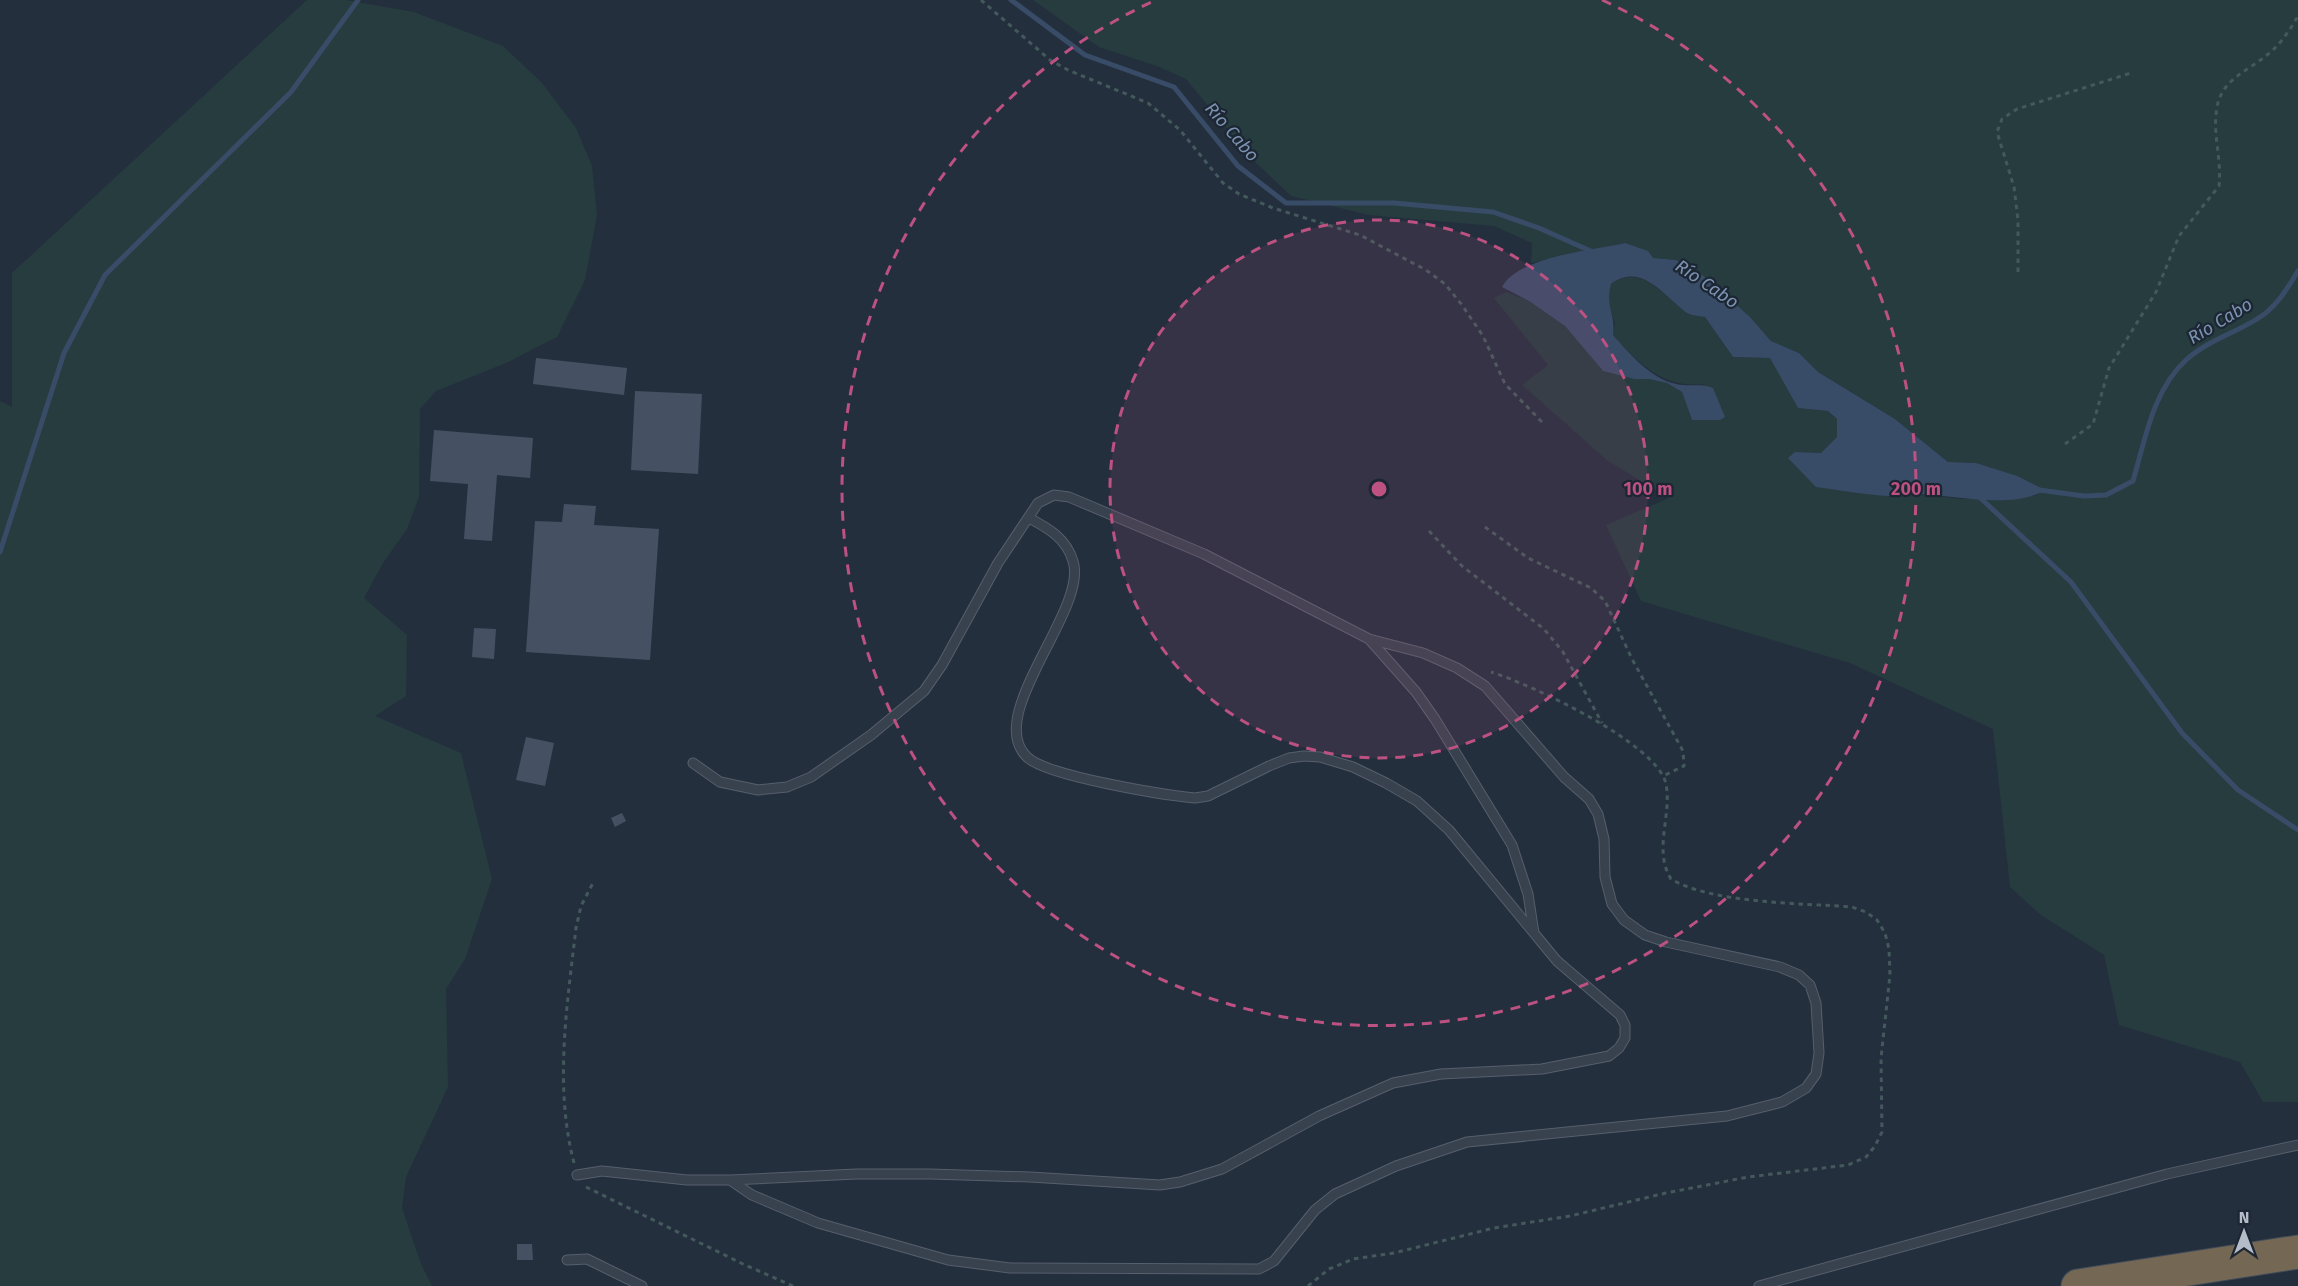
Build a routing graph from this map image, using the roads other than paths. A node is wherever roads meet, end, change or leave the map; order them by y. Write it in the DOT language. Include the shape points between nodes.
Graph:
graph roads {
  1 [pos="1029,518"];
  2 [pos="1369,639"];
  3 [pos="693,763"];
  4 [pos="1534,934"];
  5 [pos="2298,1145"];
  6 [pos="577,1175"];
  7 [pos="730,1180"];
  8 [pos="2298,1252"];
  9 [pos="567,1260"];
  10 [pos="642,1286"];
  11 [pos="1759,1286"];
  12 [pos="2078,1286"];
  1 -- 2 [label="lane" via="1038,503 1054,495 1069,497 1204,554"];
  1 -- 3 [label="lane" via="998,563 924,691 871,735 811,777 787,786 758,790 720,782"];
  1 -- 4 [label="lane" via="1055,532 1074,561 1075,577 1070,598 1024,696 1017,733 1026,757 1064,773 1195,798 1208,796 1289,758 1320,757 1353,767 1417,801 1449,830"];
  2 -- 4 [label="lane" via="1435,719 1512,845 1528,894"];
  2 -- 7 [label="lane" via="1423,653 1485,686 1564,777 1589,799 1602,831 1605,877 1612,904 1624,920 1645,935 1666,942 1780,967 1799,975 1809,985 1816,1003 1819,1053 1816,1074 1806,1088 1782,1102 1727,1116 1467,1142 1396,1166 1335,1194 1315,1210 1274,1261 1259,1269 1010,1268 948,1260 818,1223 752,1195"];
  4 -- 7 [label="lane" via="1564,967 1620,1015 1624,1038 1609,1056 1542,1069 1441,1074 1393,1083 1319,1116 1222,1169 1201,1178 1160,1185 919,1174"];
  5 -- 11 [label="lane" via="2167,1174"];
  6 -- 7 [label="lane" via="602,1171 687,1180"];
  8 -- 12 [label="highway"];
  9 -- 10 [label="lane" via="587,1259"];
}
